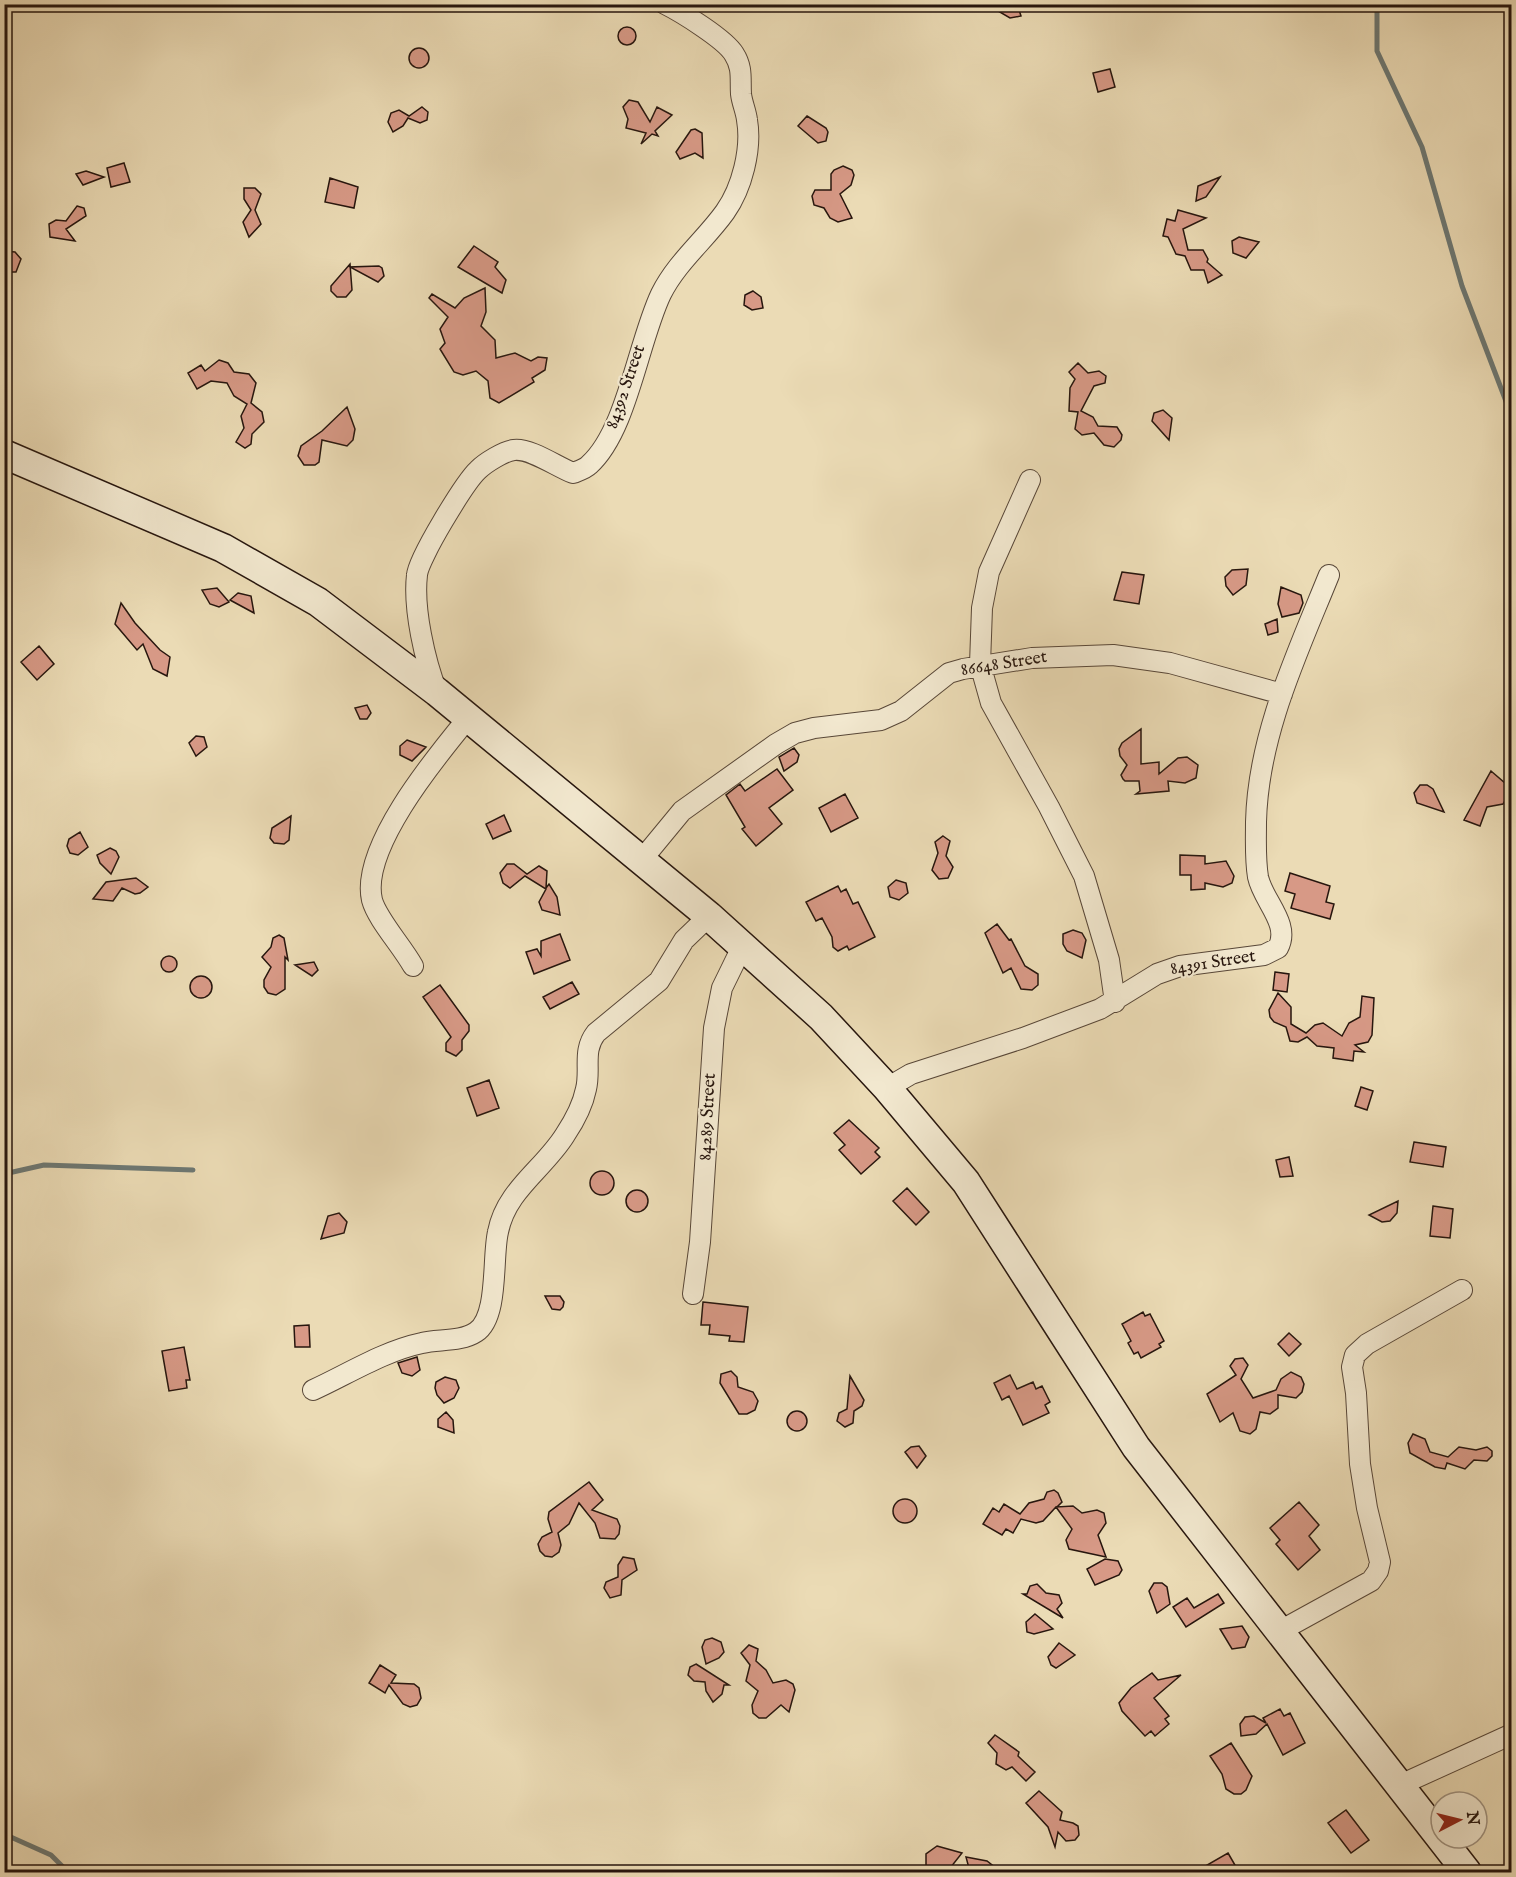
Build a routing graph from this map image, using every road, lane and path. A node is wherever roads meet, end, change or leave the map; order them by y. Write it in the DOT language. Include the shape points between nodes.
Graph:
graph roads {
  1 [pos="664,4"];
  2 [pos="4,454"];
  3 [pos="1030,480"];
  4 [pos="1329,575"];
  5 [pos="980,664"];
  6 [pos="437,692"];
  7 [pos="1282,694"];
  8 [pos="468,718"];
  9 [pos="644,862"];
  10 [pos="709,916"];
  11 [pos="743,945"];
  12 [pos="412,966"];
  13 [pos="1115,1002"];
  14 [pos="887,1088"];
  15 [pos="1462,1290"];
  16 [pos="693,1294"];
  17 [pos="313,1390"];
  18 [pos="1280,1631"];
  19 [pos="1512,1734"];
  20 [pos="1400,1785"];
  21 [pos="1467,1872"];
  1 -- 6 [label="street, 84392 Street" via="683,12 734,52 742,71 741,95 748,122 747,152 739,183 725,211 662,293 620,411 604,447 588,467 573,473 546,459 513,450 489,460 476,471 424,552 417,575 422,641"];
  2 -- 6 [label="street" via="223,548 318,602"];
  3 -- 5 [label="street" via="988,572"];
  4 -- 7 [label="street, 84391 Street"];
  5 -- 7 [label="street, 86648 Street" via="1081,655 1141,657"];
  5 -- 9 [label="street, 86648 Street" via="949,674 901,711 881,720 814,728 776,744 682,811"];
  5 -- 13 [label="street" via="991,704 1084,876 1098,918"];
  6 -- 8 [label="street"];
  7 -- 13 [label="street, 84391 Street" via="1262,770 1256,851 1262,892 1281,924 1278,948 1264,955 1180,966 1157,974"];
  8 -- 9 [label="street"];
  8 -- 12 [label="street" via="387,831 370,883 377,912"];
  9 -- 10 [label="street"];
  10 -- 11 [label="street"];
  10 -- 17 [label="street" via="684,939 659,981 589,1041 586,1090 565,1136 520,1186 498,1230 490,1310 483,1324 475,1332 393,1352"];
  11 -- 14 [label="street" via="821,1017"];
  11 -- 16 [label="street, 84289 Street" via="722,988 714,1028"];
  13 -- 14 [label="street, 84391 Street" via="1023,1038 910,1074"];
  14 -- 18 [label="street" via="966,1182 1137,1447"];
  15 -- 18 [label="street" via="1367,1344 1355,1355 1352,1367 1360,1464 1380,1562 1378,1571 1371,1581"];
  18 -- 20 [label="street"];
  19 -- 20 [label="street"];
  20 -- 21 [label="street"];
}
